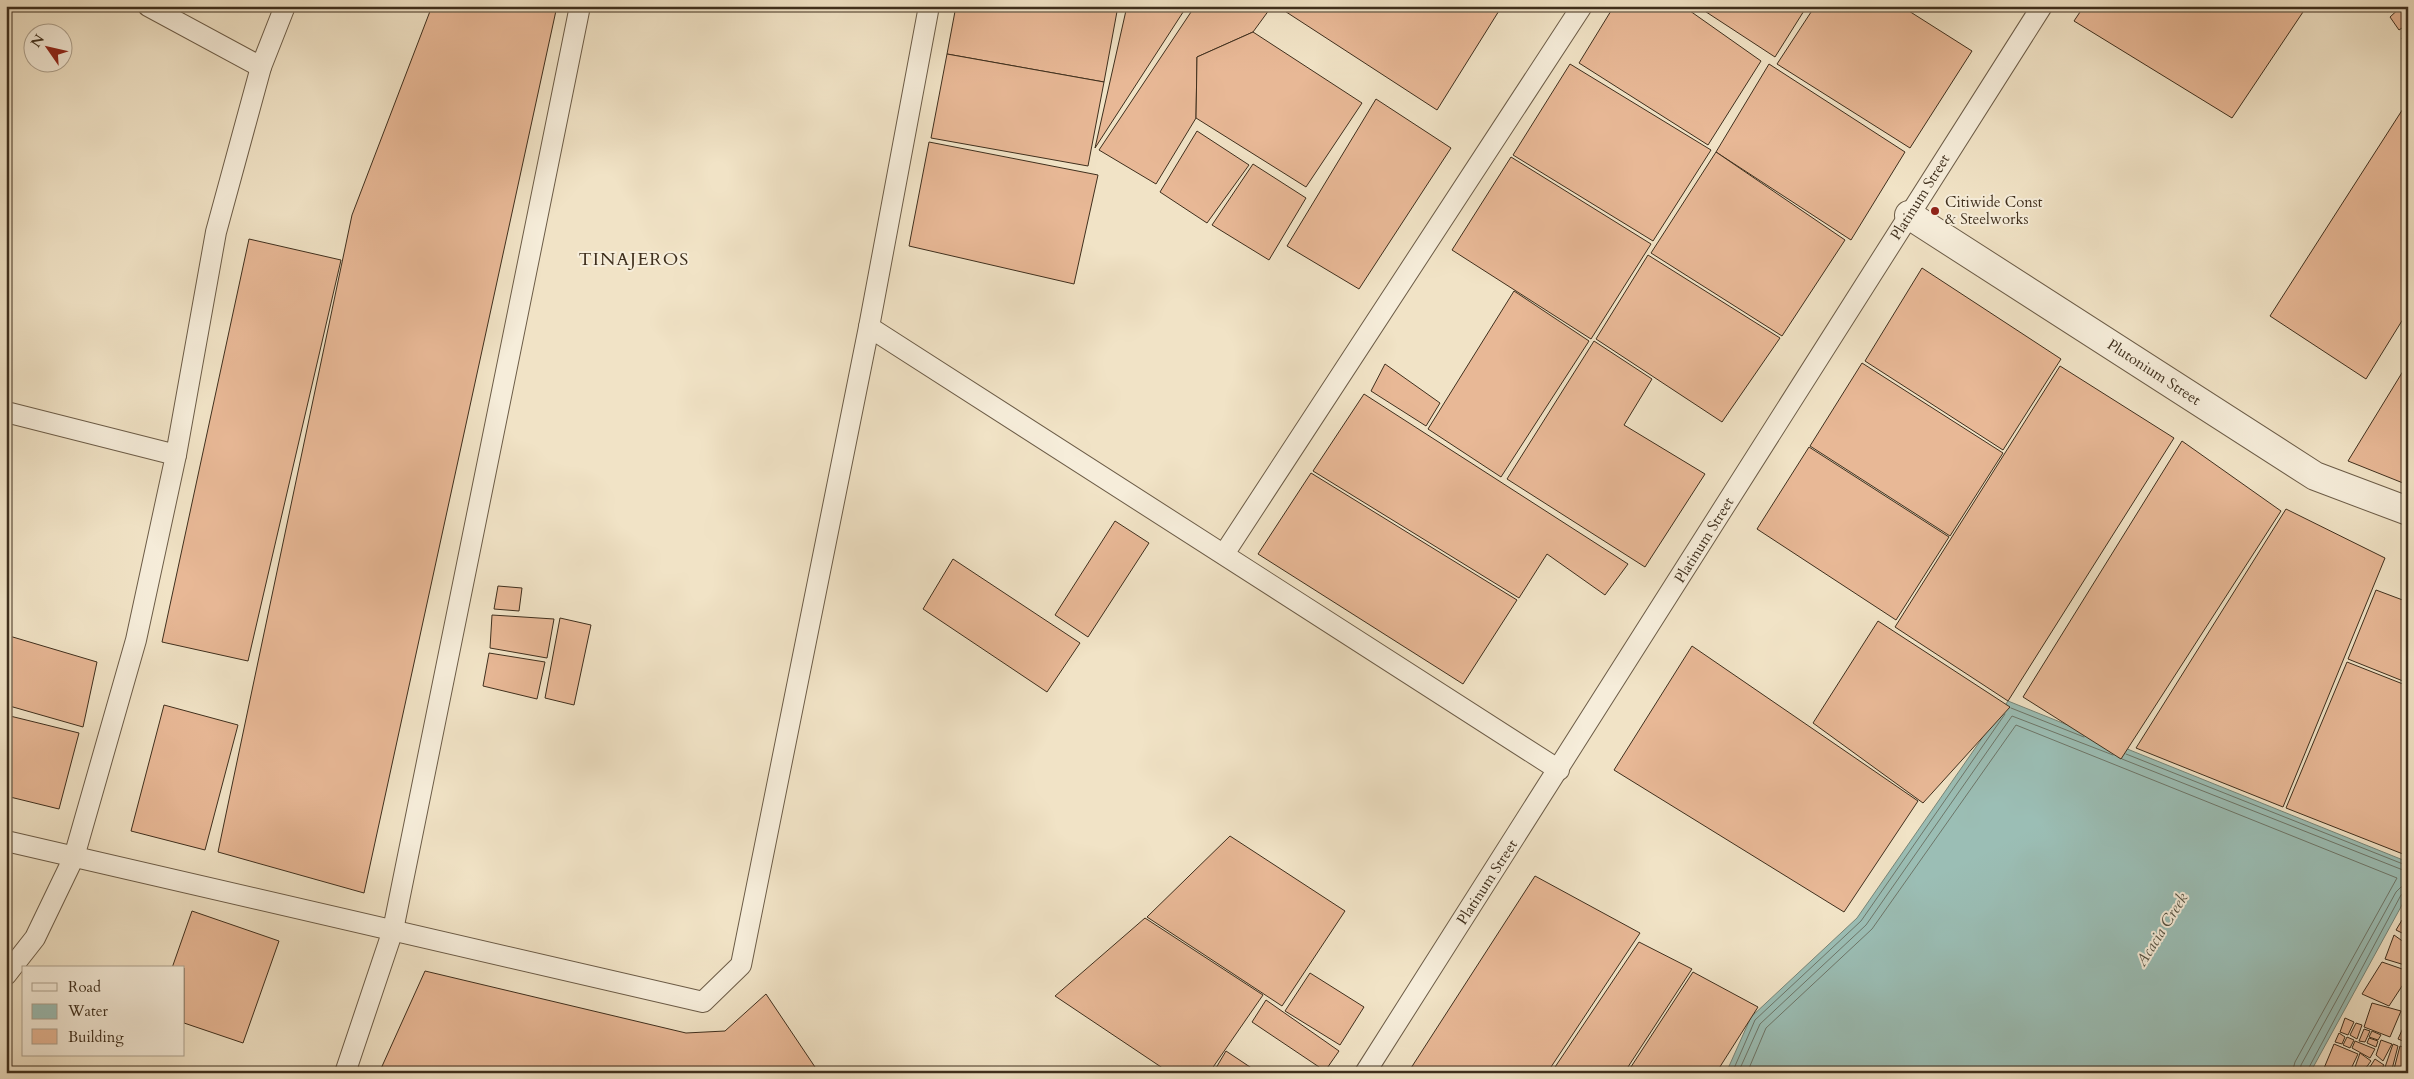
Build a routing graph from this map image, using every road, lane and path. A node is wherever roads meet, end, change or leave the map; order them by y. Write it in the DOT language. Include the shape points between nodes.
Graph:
graph roads {
  1 [pos="148,6"];
  2 [pos="285,6"];
  3 [pos="580,6"];
  4 [pos="929,6"];
  5 [pos="1582,6"];
  6 [pos="2042,6"];
  7 [pos="261,67"];
  8 [pos="1909,215"];
  9 [pos="869,327"];
  10 [pos="6,412"];
  11 [pos="176,455"];
  12 [pos="2408,511"];
  13 [pos="1224,554"];
  14 [pos="1558,770"];
  15 [pos="6,841"];
  16 [pos="74,856"];
  17 [pos="393,930"];
  18 [pos="6,975"];
  19 [pos="345,1073"];
  20 [pos="1366,1073"];
  1 -- 7 [label="lane"];
  2 -- 7 [label="lane"];
  3 -- 17 [label="lane"];
  4 -- 9 [label="lane"];
  5 -- 13 [label="lane"];
  6 -- 8 [label="lane, Platinum Street"];
  7 -- 11 [label="lane" via="216,232"];
  8 -- 12 [label="street, Plutonium Street" via="2315,476"];
  8 -- 14 [label="lane, Platinum Street"];
  9 -- 13 [label="lane"];
  9 -- 17 [label="lane" via="741,965 703,1002"];
  10 -- 11 [label="lane"];
  11 -- 16 [label="lane" via="136,640"];
  13 -- 14 [label="lane"];
  14 -- 20 [label="lane, Platinum Street"];
  15 -- 16 [label="lane"];
  16 -- 17 [label="lane"];
  16 -- 18 [label="lane" via="35,938"];
  17 -- 19 [label="lane"];
}
